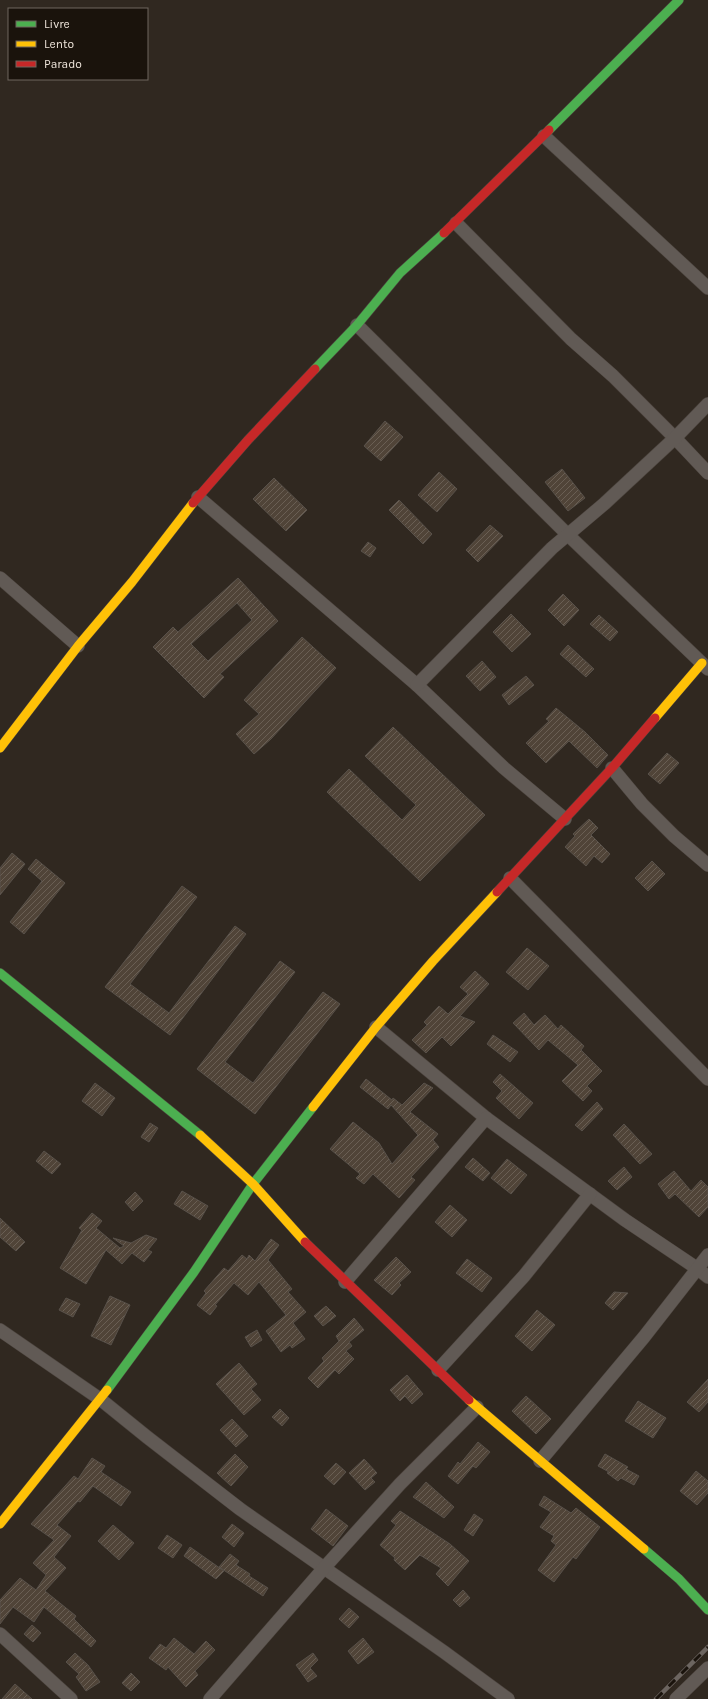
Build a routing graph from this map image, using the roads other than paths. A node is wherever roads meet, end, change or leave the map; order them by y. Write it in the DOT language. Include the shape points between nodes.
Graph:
graph roads {
  1 [pos="679,0"];
  2 [pos="544,136"];
  3 [pos="456,223"];
  4 [pos="708,288"];
  5 [pos="357,325"];
  6 [pos="708,404"];
  7 [pos="675,438"];
  8 [pos="708,473"];
  9 [pos="198,497"];
  10 [pos="567,534"];
  11 [pos="0,578"];
  12 [pos="78,646"];
  13 [pos="705,666"];
  14 [pos="417,685"];
  15 [pos="0,748"];
  16 [pos="612,768"];
  17 [pos="565,819"];
  18 [pos="708,865"];
  19 [pos="510,878"];
  20 [pos="0,973"];
  21 [pos="376,1027"];
  22 [pos="708,1079"];
  23 [pos="486,1118"];
  24 [pos="254,1184"];
  25 [pos="590,1194"];
  26 [pos="708,1255"];
  27 [pos="703,1273"];
  28 [pos="345,1282"];
  29 [pos="0,1330"];
  30 [pos="438,1370"];
  31 [pos="100,1399"];
  32 [pos="477,1407"];
  33 [pos="540,1461"];
  34 [pos="0,1524"];
  35 [pos="324,1568"];
  36 [pos="708,1610"];
  37 [pos="0,1634"];
  38 [pos="708,1668"];
  39 [pos="71,1699"];
  40 [pos="210,1699"];
  41 [pos="508,1699"];
  42 [pos="676,1699"];
  1 -- 2 [label="street"];
  2 -- 3 [label="street"];
  2 -- 4 [label="street"];
  3 -- 5 [label="street" via="400,273"];
  3 -- 7 [label="street" via="571,339 613,376"];
  5 -- 9 [label="street"];
  5 -- 10 [label="street"];
  6 -- 7 [label="street"];
  7 -- 8 [label="street"];
  7 -- 10 [label="street" via="604,504"];
  9 -- 12 [label="street"];
  9 -- 14 [label="street"];
  10 -- 13 [label="street"];
  10 -- 14 [label="street"];
  11 -- 12 [label="street"];
  12 -- 15 [label="street"];
  13 -- 16 [label="street"];
  14 -- 17 [label="street" via="504,768"];
  16 -- 17 [label="street"];
  16 -- 18 [label="street" via="642,804"];
  17 -- 19 [label="street"];
  19 -- 21 [label="street"];
  19 -- 22 [label="street"];
  20 -- 24 [label="street" via="191,1126"];
  21 -- 23 [label="street"];
  21 -- 24 [label="street"];
  23 -- 25 [label="street"];
  23 -- 28 [label="street"];
  24 -- 28 [label="street" via="298,1235"];
  24 -- 31 [label="street" via="194,1272"];
  25 -- 27 [label="street"];
  25 -- 30 [label="street" via="524,1276"];
  26 -- 27 [label="street"];
  27 -- 33 [label="street" via="644,1337"];
  28 -- 30 [label="street"];
  29 -- 31 [label="street"];
  30 -- 32 [label="street"];
  31 -- 34 [label="street"];
  31 -- 35 [label="street" via="240,1509"];
  32 -- 33 [label="street"];
  32 -- 35 [label="street" via="400,1484"];
  33 -- 36 [label="street" via="679,1579"];
  35 -- 40 [label="street"];
  35 -- 41 [label="street"];
  37 -- 39 [label="street"];
  38 -- 42 [label="street"];
}
